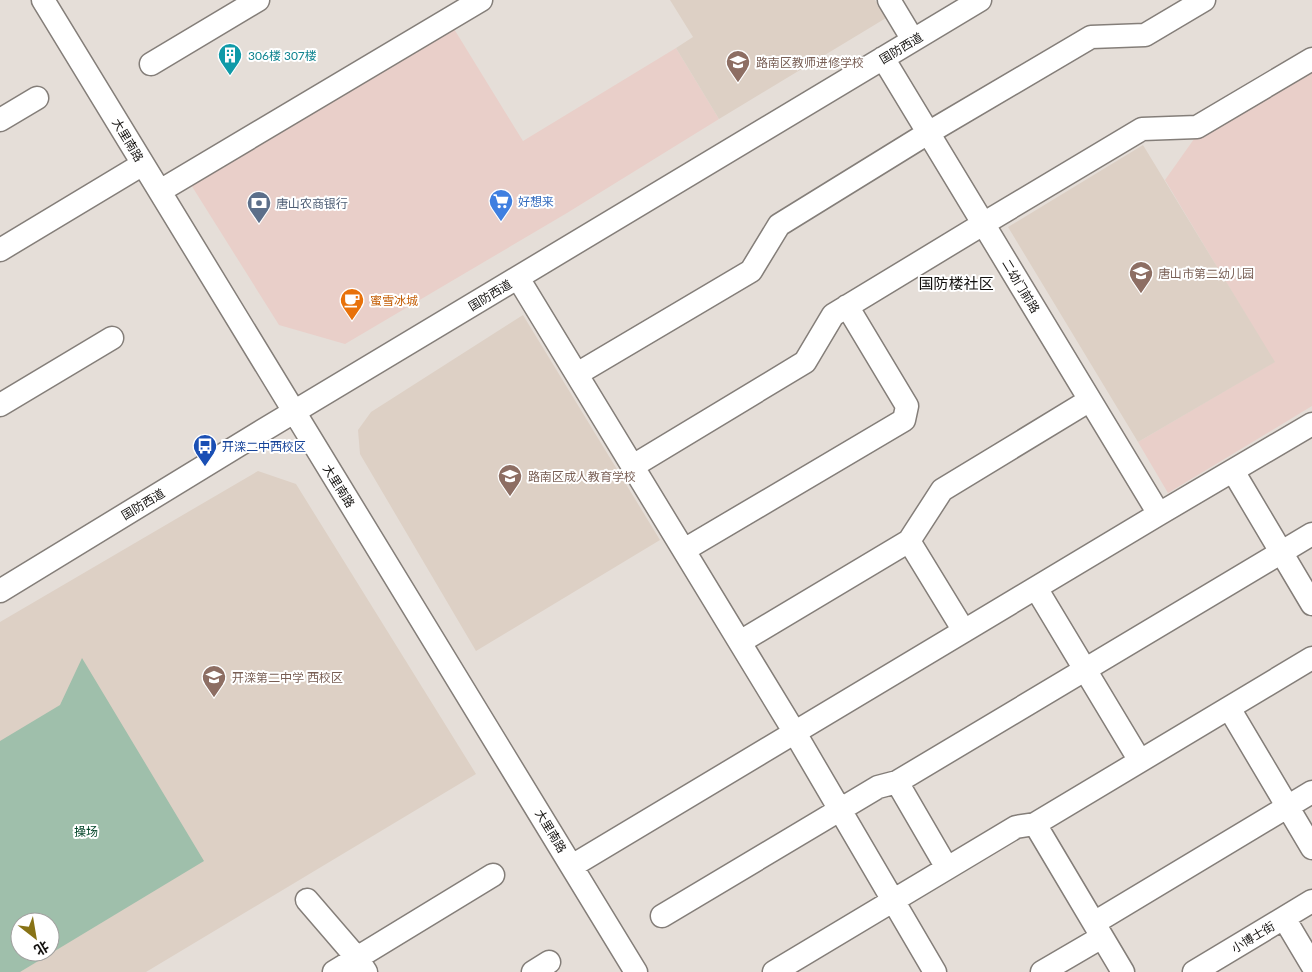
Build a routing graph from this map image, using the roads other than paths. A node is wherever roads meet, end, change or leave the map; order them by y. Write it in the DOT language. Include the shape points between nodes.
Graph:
graph roads {
  1 [pos="42,0"];
  2 [pos="258,0"];
  3 [pos="481,0"];
  4 [pos="889,0"];
  5 [pos="980,0"];
  6 [pos="1204,0"];
  7 [pos="913,40"];
  8 [pos="883,58"];
  9 [pos="1312,59"];
  10 [pos="151,64"];
  11 [pos="37,98"];
  12 [pos="0,120"];
  13 [pos="928,133"];
  14 [pos="143,164"];
  15 [pos="160,191"];
  16 [pos="983,224"];
  17 [pos="0,250"];
  18 [pos="518,278"];
  19 [pos="847,306"];
  20 [pos="112,338"];
  21 [pos="577,374"];
  22 [pos="1090,400"];
  23 [pos="0,405"];
  24 [pos="294,412"];
  25 [pos="1312,424"];
  26 [pos="633,466"];
  27 [pos="1233,471"];
  28 [pos="1159,514"];
  29 [pos="1312,534"];
  30 [pos="909,541"];
  31 [pos="684,550"];
  32 [pos="1282,553"];
  33 [pos="1036,588"];
  34 [pos="0,591"];
  35 [pos="1312,604"];
  36 [pos="964,631"];
  37 [pos="740,642"];
  38 [pos="1312,658"];
  39 [pos="1086,670"];
  40 [pos="1229,708"];
  41 [pos="795,733"];
  42 [pos="1140,761"];
  43 [pos="897,782"];
  44 [pos="1312,792"];
  45 [pos="1288,806"];
  46 [pos="840,809"];
  47 [pos="1035,824"];
  48 [pos="1312,848"];
  49 [pos="572,866"];
  50 [pos="947,868"];
  51 [pos="493,875"];
  52 [pos="307,900"];
  53 [pos="893,900"];
  54 [pos="1312,901"];
  55 [pos="662,916"];
  56 [pos="1284,918"];
  57 [pos="1098,930"];
  58 [pos="1312,964"];
  59 [pos="362,965"];
  60 [pos="334,972"];
  61 [pos="636,972"];
  62 [pos="774,972"];
  63 [pos="935,972"];
  64 [pos="1042,972"];
  65 [pos="1122,972"];
  66 [pos="1194,972"];
  1 -- 14 [label="street, 大里南路"];
  2 -- 10 [label="street"];
  3 -- 15 [label="street"];
  4 -- 7 [label="street"];
  5 -- 7 [label="street, 国防西道"];
  6 -- 13 [label="street" via="1145,35 1091,37"];
  7 -- 8 [label="street, 国防西道"];
  8 -- 13 [label="street, 二幼门前路"];
  8 -- 18 [label="street, 国防西道"];
  9 -- 16 [label="street" via="1196,127 1142,129"];
  11 -- 12 [label="street"];
  13 -- 16 [label="street, 二幼门前路"];
  13 -- 21 [label="street" via="778,224 751,271"];
  14 -- 15 [label="street, 大里南路"];
  14 -- 17 [label="street"];
  15 -- 24 [label="street, 大里南路"];
  16 -- 19 [label="street"];
  16 -- 22 [label="street, 二幼门前路"];
  18 -- 21 [label="street"];
  18 -- 24 [label="street, 国防西道"];
  19 -- 26 [label="street" via="833,315 805,362"];
  19 -- 31 [label="street" via="907,406 904,420"];
  20 -- 23 [label="street"];
  21 -- 26 [label="street"];
  22 -- 28 [label="street, 二幼门前路"];
  22 -- 30 [label="street" via="942,490"];
  24 -- 34 [label="street, 国防西道"];
  24 -- 49 [label="street, 大里南路"];
  25 -- 27 [label="street"];
  26 -- 31 [label="street"];
  27 -- 28 [label="street"];
  27 -- 32 [label="street"];
  28 -- 33 [label="street"];
  29 -- 32 [label="street"];
  30 -- 36 [label="street"];
  30 -- 37 [label="street"];
  31 -- 37 [label="street"];
  32 -- 35 [label="street"];
  32 -- 39 [label="street"];
  33 -- 36 [label="street"];
  33 -- 39 [label="street"];
  36 -- 41 [label="street"];
  37 -- 41 [label="street"];
  38 -- 40 [label="street"];
  39 -- 42 [label="street"];
  39 -- 43 [label="street"];
  40 -- 42 [label="street"];
  40 -- 45 [label="street"];
  41 -- 46 [label="street"];
  41 -- 49 [label="street"];
  42 -- 47 [label="street"];
  43 -- 46 [label="street" via="878,786"];
  43 -- 50 [label="street"];
  44 -- 45 [label="street"];
  45 -- 48 [label="street"];
  45 -- 57 [label="street"];
  46 -- 53 [label="street"];
  46 -- 55 [label="street"];
  47 -- 50 [label="street" via="1016,827"];
  47 -- 57 [label="street"];
  49 -- 61 [label="street, 大里南路"];
  50 -- 53 [label="street"];
  51 -- 59 [label="street"];
  52 -- 59 [label="street"];
  53 -- 62 [label="street"];
  53 -- 63 [label="street"];
  54 -- 56 [label="street, 小博士街"];
  56 -- 58 [label="street"];
  56 -- 66 [label="street, 小博士街"];
  57 -- 64 [label="street"];
  57 -- 65 [label="street"];
  59 -- 60 [label="street"];
}
